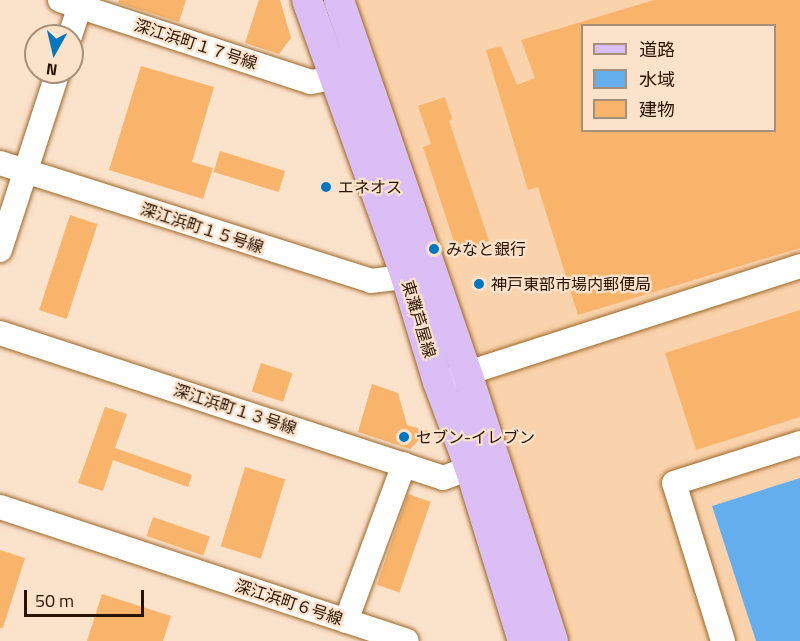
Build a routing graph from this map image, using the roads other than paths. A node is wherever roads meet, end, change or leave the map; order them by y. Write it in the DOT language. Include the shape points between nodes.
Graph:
graph roads {
  1 [pos="307,0"];
  2 [pos="339,0"];
  3 [pos="74,2"];
  4 [pos="71,24"];
  5 [pos="334,78"];
  6 [pos="54,84"];
  7 [pos="0,163"];
  8 [pos="26,172"];
  9 [pos="0,250"];
  10 [pos="800,266"];
  11 [pos="406,277"];
  12 [pos="0,333"];
  13 [pos="467,373"];
  14 [pos="438,382"];
  15 [pos="800,443"];
  16 [pos="404,465"];
  17 [pos="470,468"];
  18 [pos="0,507"];
  19 [pos="346,621"];
  20 [pos="407,641"];
  21 [pos="523,641"];
  22 [pos="553,641"];
  23 [pos="723,641"];
  1 -- 5 [label="main road, 東灘芦屋線"];
  2 -- 13 [label="main road, 東灘芦屋線"];
  3 -- 4 [label="street"];
  3 -- 5 [label="street, 深江浜町１７号線" via="311,82"];
  5 -- 11 [label="main road, 東灘芦屋線"];
  6 -- 8 [label="street"];
  7 -- 8 [label="street, 深江浜町１５号線"];
  8 -- 9 [label="street"];
  8 -- 11 [label="street, 深江浜町１５号線" via="371,281"];
  10 -- 13 [label="street"];
  11 -- 14 [label="main road, 東灘芦屋線"];
  12 -- 16 [label="street, 深江浜町１３号線"];
  13 -- 14 [label="street"];
  13 -- 22 [label="main road, 東灘芦屋線"];
  14 -- 17 [label="main road, 東灘芦屋線"];
  15 -- 23 [label="street" via="674,483"];
  16 -- 17 [label="street, 深江浜町１３号線" via="443,478"];
  16 -- 19 [label="street"];
  17 -- 21 [label="main road, 東灘芦屋線"];
  18 -- 19 [label="street, 深江浜町６号線"];
  19 -- 20 [label="street, 深江浜町６号線"];
}
